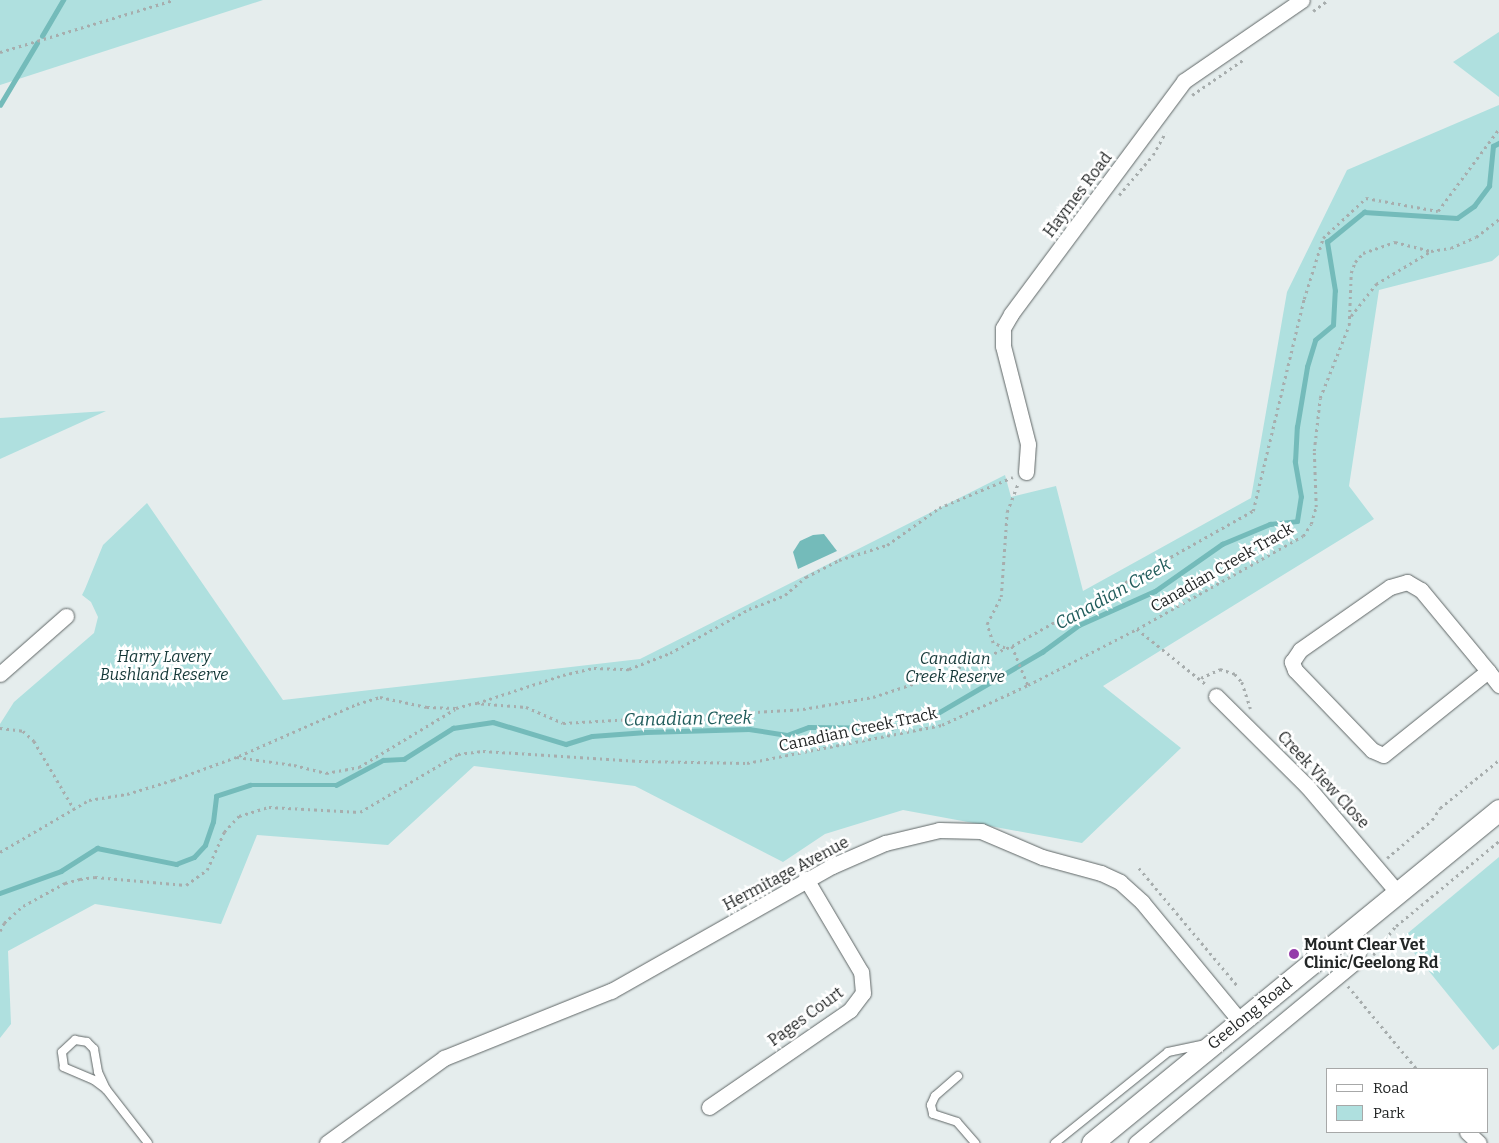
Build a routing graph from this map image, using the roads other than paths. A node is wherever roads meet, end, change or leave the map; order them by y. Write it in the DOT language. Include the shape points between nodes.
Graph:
graph roads {
  1 [pos="1302,0"];
  2 [pos="1026,472"];
  3 [pos="66,616"];
  4 [pos="1488,670"];
  5 [pos="0,674"];
  6 [pos="1499,685"];
  7 [pos="1216,696"];
  8 [pos="1499,802"];
  9 [pos="1499,810"];
  10 [pos="1431,866"];
  11 [pos="806,879"];
  12 [pos="1398,893"];
  13 [pos="1353,930"];
  14 [pos="1328,950"];
  15 [pos="1325,986"];
  16 [pos="1241,1022"];
  17 [pos="1213,1044"];
  18 [pos="958,1076"];
  19 [pos="106,1089"];
  20 [pos="709,1107"];
  21 [pos="1468,1133"];
  22 [pos="148,1143"];
  23 [pos="327,1143"];
  24 [pos="975,1143"];
  25 [pos="1055,1143"];
  26 [pos="1092,1143"];
  27 [pos="1136,1143"];
  28 [pos="1479,1143"];
  1 -- 2 [label="street, Haymes Road" via="1184,81 1011,314 1003,328 1003,346 1028,444"];
  3 -- 5 [label="street"];
  4 -- 4 [label="street" via="1383,755 1372,750 1295,670 1292,661 1300,650 1392,586 1406,582 1419,588"];
  4 -- 6 [label="street"];
  7 -- 12 [label="street, Creek View Close" via="1307,786"];
  8 -- 10 [label="main road, Geelong Road"];
  9 -- 10 [label="main road, Geelong Road"];
  10 -- 12 [label="main road, Geelong Road"];
  11 -- 16 [label="street, Hermitage Avenue" via="878,846 915,834 958,828 986,832 1042,857 1101,873 1125,886 1142,902"];
  11 -- 20 [label="street, Pages Court" via="861,972 863,993 850,1010"];
  11 -- 23 [label="street, Hermitage Avenue" via="611,990 437,1062"];
  12 -- 13 [label="main road, Geelong Road"];
  13 -- 14 [label="main road, Geelong Road"];
  13 -- 15 [label="street" via="1357,957 1346,979"];
  14 -- 15 [label="street" via="1339,968"];
  14 -- 16 [label="main road, Geelong Road"];
  15 -- 27 [label="street"];
  16 -- 17 [label="main road, Geelong Road"];
  17 -- 25 [label="lane" via="1175,1048"];
  17 -- 26 [label="main road, Geelong Road"];
  18 -- 24 [label="lane" via="935,1096 931,1104 933,1114 957,1122"];
  19 -- 19 [label="lane" via="64,1067 62,1054 68,1044 82,1040 92,1047"];
  19 -- 22 [label="lane"];
  21 -- 28 [label="street"];
}
